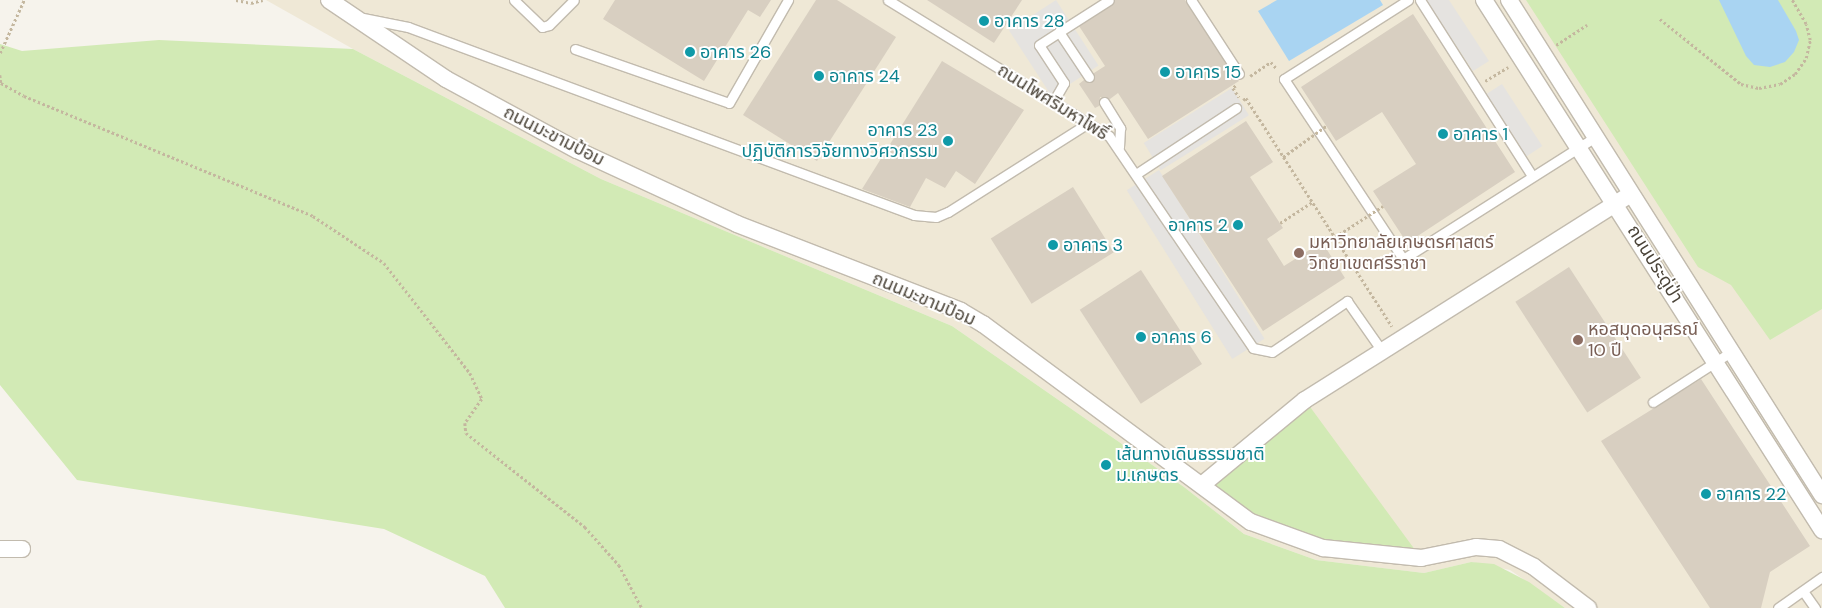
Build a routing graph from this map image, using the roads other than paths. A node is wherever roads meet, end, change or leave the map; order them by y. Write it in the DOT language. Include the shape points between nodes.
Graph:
graph roads {
  1 [pos="329,0"];
  2 [pos="514,0"];
  3 [pos="574,0"];
  4 [pos="788,0"];
  5 [pos="888,0"];
  6 [pos="1109,0"];
  7 [pos="1191,0"];
  8 [pos="1408,0"];
  9 [pos="1420,0"];
  10 [pos="1484,0"];
  11 [pos="1509,0"];
  12 [pos="354,10"];
  13 [pos="1059,32"];
  14 [pos="575,49"];
  15 [pos="1239,74"];
  16 [pos="1089,77"];
  17 [pos="1053,102"];
  18 [pos="1104,102"];
  19 [pos="1236,108"];
  20 [pos="1088,123"];
  21 [pos="1595,137"];
  22 [pos="1119,147"];
  23 [pos="1578,147"];
  24 [pos="1136,174"];
  25 [pos="1532,176"];
  26 [pos="1631,193"];
  27 [pos="1616,203"];
  28 [pos="1382,351"];
  29 [pos="1731,352"];
  30 [pos="1716,360"];
  31 [pos="1652,402"];
  32 [pos="1203,484"];
  33 [pos="1822,495"];
  34 [pos="1822,530"];
  35 [pos="22,549"];
  36 [pos="0,550"];
  37 [pos="1822,578"];
  38 [pos="1803,590"];
  39 [pos="1588,608"];
  40 [pos="1778,608"];
  41 [pos="1815,608"];
  1 -- 12 [label="street, ถนนมะขามป้อม"];
  2 -- 3 [label="lane" via="542,27 549,25"];
  4 -- 14 [label="lane" via="729,103"];
  5 -- 17 [label="lane, ถนนโพศรีมหาโพธิ์"];
  6 -- 13 [label="lane"];
  7 -- 15 [label="lane"];
  8 -- 25 [label="lane" via="1284,79 1403,259"];
  9 -- 25 [label="lane"];
  10 -- 23 [label="street, ถนนประดู่ป่า"];
  11 -- 21 [label="street, ถนนประดู่ป่า"];
  12 -- 20 [label="lane" via="408,27 914,215 936,217 948,212"];
  12 -- 32 [label="street, ถนนมะขามป้อม" via="446,79 577,150 737,224 976,320"];
  13 -- 16 [label="lane"];
  13 -- 17 [label="lane" via="1039,45 1064,83"];
  17 -- 20 [label="lane, ถนนโพศรีมหาโพธิ์"];
  18 -- 22 [label="lane" via="1120,128"];
  19 -- 24 [label="lane"];
  20 -- 22 [label="lane, ถนนโพศรีมหาโพธิ์" via="1109,136"];
  21 -- 23 [label="lane"];
  21 -- 26 [label="street, ถนนประดู่ป่า"];
  22 -- 24 [label="lane, ถนนโพศรีมหาโพธิ์"];
  23 -- 25 [label="lane"];
  23 -- 27 [label="street, ถนนประดู่ป่า"];
  24 -- 28 [label="lane, ถนนโพศรีมหาโพธิ์" via="1253,348 1272,352 1347,301"];
  26 -- 27 [label="street"];
  26 -- 29 [label="street, ถนนประดู่ป่า"];
  27 -- 28 [label="street"];
  27 -- 30 [label="street, ถนนประดู่ป่า"];
  28 -- 32 [label="street" via="1305,400"];
  29 -- 30 [label="lane"];
  29 -- 33 [label="street, ถนนประดู่ป่า"];
  30 -- 31 [label="lane"];
  30 -- 34 [label="street, ถนนประดู่ป่า"];
  32 -- 39 [label="street, ถนนมะขามป้อม" via="1251,522 1323,548 1421,558 1476,547 1498,549 1534,567"];
  35 -- 36 [label="street"];
  37 -- 38 [label="lane"];
  38 -- 40 [label="lane"];
  38 -- 41 [label="lane"];
}
